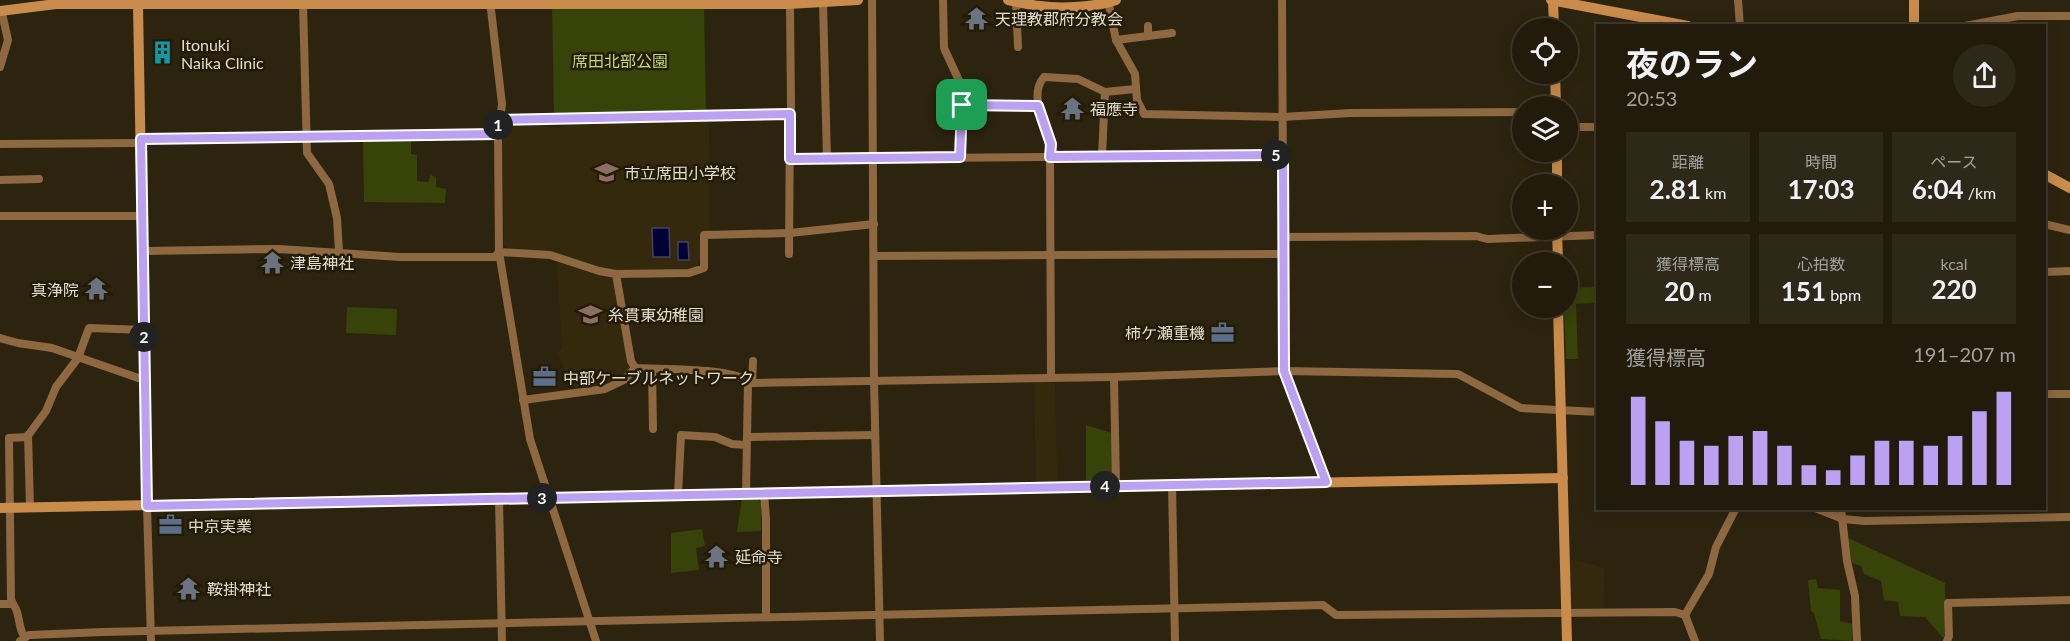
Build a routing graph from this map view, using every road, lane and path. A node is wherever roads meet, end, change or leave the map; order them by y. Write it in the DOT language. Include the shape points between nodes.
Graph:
graph roads {
  1 [pos="858,0"];
  2 [pos="872,0"];
  3 [pos="943,0"];
  4 [pos="1282,0"];
  5 [pos="1552,0"];
  6 [pos="1738,0"];
  7 [pos="1914,0"];
  8 [pos="1012,1"];
  9 [pos="1111,1"];
  10 [pos="138,2"];
  11 [pos="235,2"];
  12 [pos="490,2"];
  13 [pos="715,2"];
  14 [pos="823,3"];
  15 [pos="1074,3"];
  16 [pos="303,4"];
  17 [pos="788,4"];
  18 [pos="1,13"];
  19 [pos="2070,16"];
  20 [pos="1553,18"];
  21 [pos="1678,24"];
  22 [pos="1740,24"];
  23 [pos="1914,24"];
  24 [pos="1976,24"];
  25 [pos="1148,26"];
  26 [pos="1172,33"];
  27 [pos="1148,36"];
  28 [pos="1116,40"];
  29 [pos="1018,47"];
  30 [pos="0,67"];
  31 [pos="1135,89"];
  32 [pos="1105,92"];
  33 [pos="962,105"];
  34 [pos="1038,106"];
  35 [pos="1512,112"];
  36 [pos="790,114"];
  37 [pos="1282,117"];
  38 [pos="499,120"];
  39 [pos="1578,127"];
  40 [pos="1596,127"];
  41 [pos="498,134"];
  42 [pos="306,137"];
  43 [pos="141,141"];
  44 [pos="0,144"];
  45 [pos="1283,155"];
  46 [pos="1102,156"];
  47 [pos="960,157"];
  48 [pos="1050,157"];
  49 [pos="872,158"];
  50 [pos="790,159"];
  51 [pos="827,159"];
  52 [pos="2046,175"];
  53 [pos="39,179"];
  54 [pos="0,180"];
  55 [pos="2070,188"];
  56 [pos="0,216"];
  57 [pos="142,216"];
  58 [pos="874,224"];
  59 [pos="2046,224"];
  60 [pos="2070,230"];
  61 [pos="790,233"];
  62 [pos="1578,235"];
  63 [pos="1596,235"];
  64 [pos="1283,237"];
  65 [pos="1512,237"];
  66 [pos="142,251"];
  67 [pos="339,252"];
  68 [pos="499,252"];
  69 [pos="789,254"];
  70 [pos="1283,254"];
  71 [pos="874,256"];
  72 [pos="1050,256"];
  73 [pos="2046,272"];
  74 [pos="2070,272"];
  75 [pos="616,274"];
  76 [pos="1558,318"];
  77 [pos="144,330"];
  78 [pos="0,338"];
  79 [pos="78,358"];
  80 [pos="753,362"];
  81 [pos="635,368"];
  82 [pos="652,369"];
  83 [pos="1284,371"];
  84 [pos="1051,377"];
  85 [pos="1114,377"];
  86 [pos="144,380"];
  87 [pos="874,380"];
  88 [pos="750,383"];
  89 [pos="2046,394"];
  90 [pos="2070,394"];
  91 [pos="524,400"];
  92 [pos="1562,411"];
  93 [pos="1596,412"];
  94 [pos="653,429"];
  95 [pos="28,435"];
  96 [pos="875,435"];
  97 [pos="747,441"];
  98 [pos="1563,478"];
  99 [pos="1326,482"];
  100 [pos="1172,485"];
  101 [pos="1116,486"];
  102 [pos="876,491"];
  103 [pos="764,493"];
  104 [pos="746,494"];
  105 [pos="678,495"];
  106 [pos="548,498"];
  107 [pos="499,499"];
  108 [pos="147,506"];
  109 [pos="30,507"];
  110 [pos="5,508"];
  111 [pos="1735,510"];
  112 [pos="1820,510"];
  113 [pos="1841,510"];
  114 [pos="2070,517"];
  115 [pos="1842,519"];
  116 [pos="2070,600"];
  117 [pos="0,604"];
  118 [pos="12,604"];
  119 [pos="1174,609"];
  120 [pos="1566,613"];
  121 [pos="879,615"];
  122 [pos="1685,615"];
  123 [pos="766,617"];
  124 [pos="589,621"];
  125 [pos="501,622"];
  126 [pos="151,630"];
  127 [pos="22,639"];
  128 [pos="151,641"];
  129 [pos="502,641"];
  130 [pos="596,641"];
  131 [pos="880,641"];
  132 [pos="1175,641"];
  133 [pos="1567,641"];
  134 [pos="1695,641"];
  135 [pos="1857,641"];
  136 [pos="1947,641"];
  1 -- 14 [label="street"];
  2 -- 49 [label="street"];
  3 -- 33 [label="street" via="944,48 961,85"];
  4 -- 37 [label="street"];
  5 -- 20 [label="street"];
  5 -- 21 [label="street"];
  6 -- 22 [label="street"];
  7 -- 23 [label="street"];
  8 -- 15 [label="street" via="1042,7"];
  8 -- 29 [label="street"];
  9 -- 15 [label="street"];
  9 -- 28 [label="street"];
  10 -- 11 [label="street"];
  10 -- 18 [label="street" via="57,4"];
  10 -- 43 [label="street"];
  11 -- 16 [label="street"];
  12 -- 13 [label="street"];
  12 -- 16 [label="street"];
  12 -- 38 [label="street" via="502,104"];
  13 -- 17 [label="street"];
  14 -- 17 [label="street"];
  14 -- 51 [label="street"];
  16 -- 42 [label="street"];
  17 -- 36 [label="street"];
  18 -- 30 [label="street" via="8,40"];
  19 -- 24 [label="street" via="2018,16"];
  25 -- 27 [label="street"];
  26 -- 27 [label="street"];
  27 -- 28 [label="street"];
  28 -- 31 [label="street" via="1135,74"];
  31 -- 32 [label="street"];
  31 -- 37 [label="street" via="1144,114"];
  32 -- 34 [label="street" via="1078,79 1044,77 1039,83"];
  32 -- 46 [label="street"];
  33 -- 34 [label="street"];
  33 -- 47 [label="street"];
  34 -- 48 [label="street" via="1051,144"];
  35 -- 37 [label="street"];
  36 -- 38 [label="street"];
  36 -- 50 [label="street"];
  37 -- 45 [label="street"];
  38 -- 41 [label="street"];
  39 -- 40 [label="street"];
  41 -- 42 [label="street"];
  41 -- 68 [label="street"];
  42 -- 43 [label="street"];
  42 -- 67 [label="street" via="307,153 329,184"];
  43 -- 44 [label="street"];
  43 -- 57 [label="street"];
  45 -- 46 [label="street"];
  45 -- 64 [label="street"];
  46 -- 48 [label="street"];
  47 -- 48 [label="street"];
  47 -- 49 [label="street"];
  48 -- 72 [label="street"];
  49 -- 51 [label="street"];
  49 -- 58 [label="street"];
  50 -- 51 [label="street"];
  50 -- 61 [label="street"];
  52 -- 55 [label="street"];
  53 -- 54 [label="street"];
  56 -- 57 [label="street"];
  57 -- 66 [label="street"];
  58 -- 61 [label="street"];
  58 -- 71 [label="street"];
  59 -- 60 [label="street"];
  61 -- 69 [label="street"];
  61 -- 75 [label="street" via="704,235 704,268 689,273"];
  62 -- 63 [label="street"];
  64 -- 65 [label="street"];
  64 -- 70 [label="street"];
  66 -- 67 [label="street"];
  66 -- 77 [label="street"];
  67 -- 68 [label="street" via="400,257 495,257"];
  68 -- 75 [label="street" via="550,255"];
  68 -- 91 [label="street"];
  70 -- 72 [label="street"];
  70 -- 83 [label="street"];
  71 -- 72 [label="street"];
  71 -- 87 [label="street"];
  72 -- 84 [label="street"];
  73 -- 74 [label="street"];
  75 -- 81 [label="street"];
  76 -- 92 [label="street"];
  77 -- 79 [label="street" via="89,328"];
  77 -- 86 [label="street"];
  78 -- 79 [label="street" via="52,348"];
  79 -- 86 [label="street"];
  79 -- 95 [label="street"];
  80 -- 88 [label="street"];
  81 -- 82 [label="street"];
  81 -- 91 [label="street" via="624,380 604,389"];
  82 -- 88 [label="street" via="730,373"];
  82 -- 94 [label="street"];
  83 -- 85 [label="street"];
  83 -- 92 [label="street" via="1458,374 1521,408"];
  83 -- 99 [label="street"];
  84 -- 85 [label="street"];
  84 -- 87 [label="street"];
  85 -- 101 [label="street"];
  86 -- 108 [label="street"];
  87 -- 88 [label="street"];
  87 -- 96 [label="street"];
  88 -- 97 [label="street"];
  89 -- 90 [label="street"];
  91 -- 106 [label="street" via="530,439"];
  92 -- 93 [label="street"];
  92 -- 98 [label="street"];
  95 -- 109 [label="street"];
  95 -- 110 [label="street" via="9,438"];
  96 -- 97 [label="street"];
  96 -- 102 [label="street"];
  97 -- 104 [label="street"];
  97 -- 105 [label="street" via="732,444 715,437 681,435"];
  98 -- 99 [label="street"];
  98 -- 120 [label="street"];
  99 -- 100 [label="street"];
  100 -- 101 [label="street"];
  100 -- 119 [label="street"];
  101 -- 102 [label="street"];
  102 -- 103 [label="street"];
  102 -- 121 [label="street"];
  103 -- 104 [label="street"];
  103 -- 123 [label="street"];
  104 -- 105 [label="street"];
  105 -- 106 [label="street"];
  106 -- 107 [label="street"];
  106 -- 124 [label="street"];
  107 -- 108 [label="street"];
  107 -- 125 [label="street"];
  108 -- 109 [label="street"];
  108 -- 126 [label="street"];
  109 -- 110 [label="street"];
  110 -- 118 [label="street"];
  111 -- 122 [label="street" via="1716,547 1709,574"];
  112 -- 115 [label="street"];
  113 -- 115 [label="street"];
  114 -- 115 [label="street"];
  115 -- 135 [label="street" via="1855,596"];
  116 -- 136 [label="street" via="1948,603"];
  117 -- 118 [label="street"];
  118 -- 127 [label="street" via="17,610"];
  119 -- 120 [label="street" via="1323,606 1336,615"];
  119 -- 121 [label="street"];
  119 -- 132 [label="street"];
  120 -- 122 [label="street"];
  120 -- 133 [label="street"];
  121 -- 123 [label="street"];
  121 -- 131 [label="street"];
  122 -- 134 [label="street"];
  123 -- 124 [label="street"];
  124 -- 125 [label="street"];
  124 -- 130 [label="street"];
  125 -- 126 [label="street"];
  125 -- 129 [label="street"];
  126 -- 127 [label="street"];
  126 -- 128 [label="street"];
}
